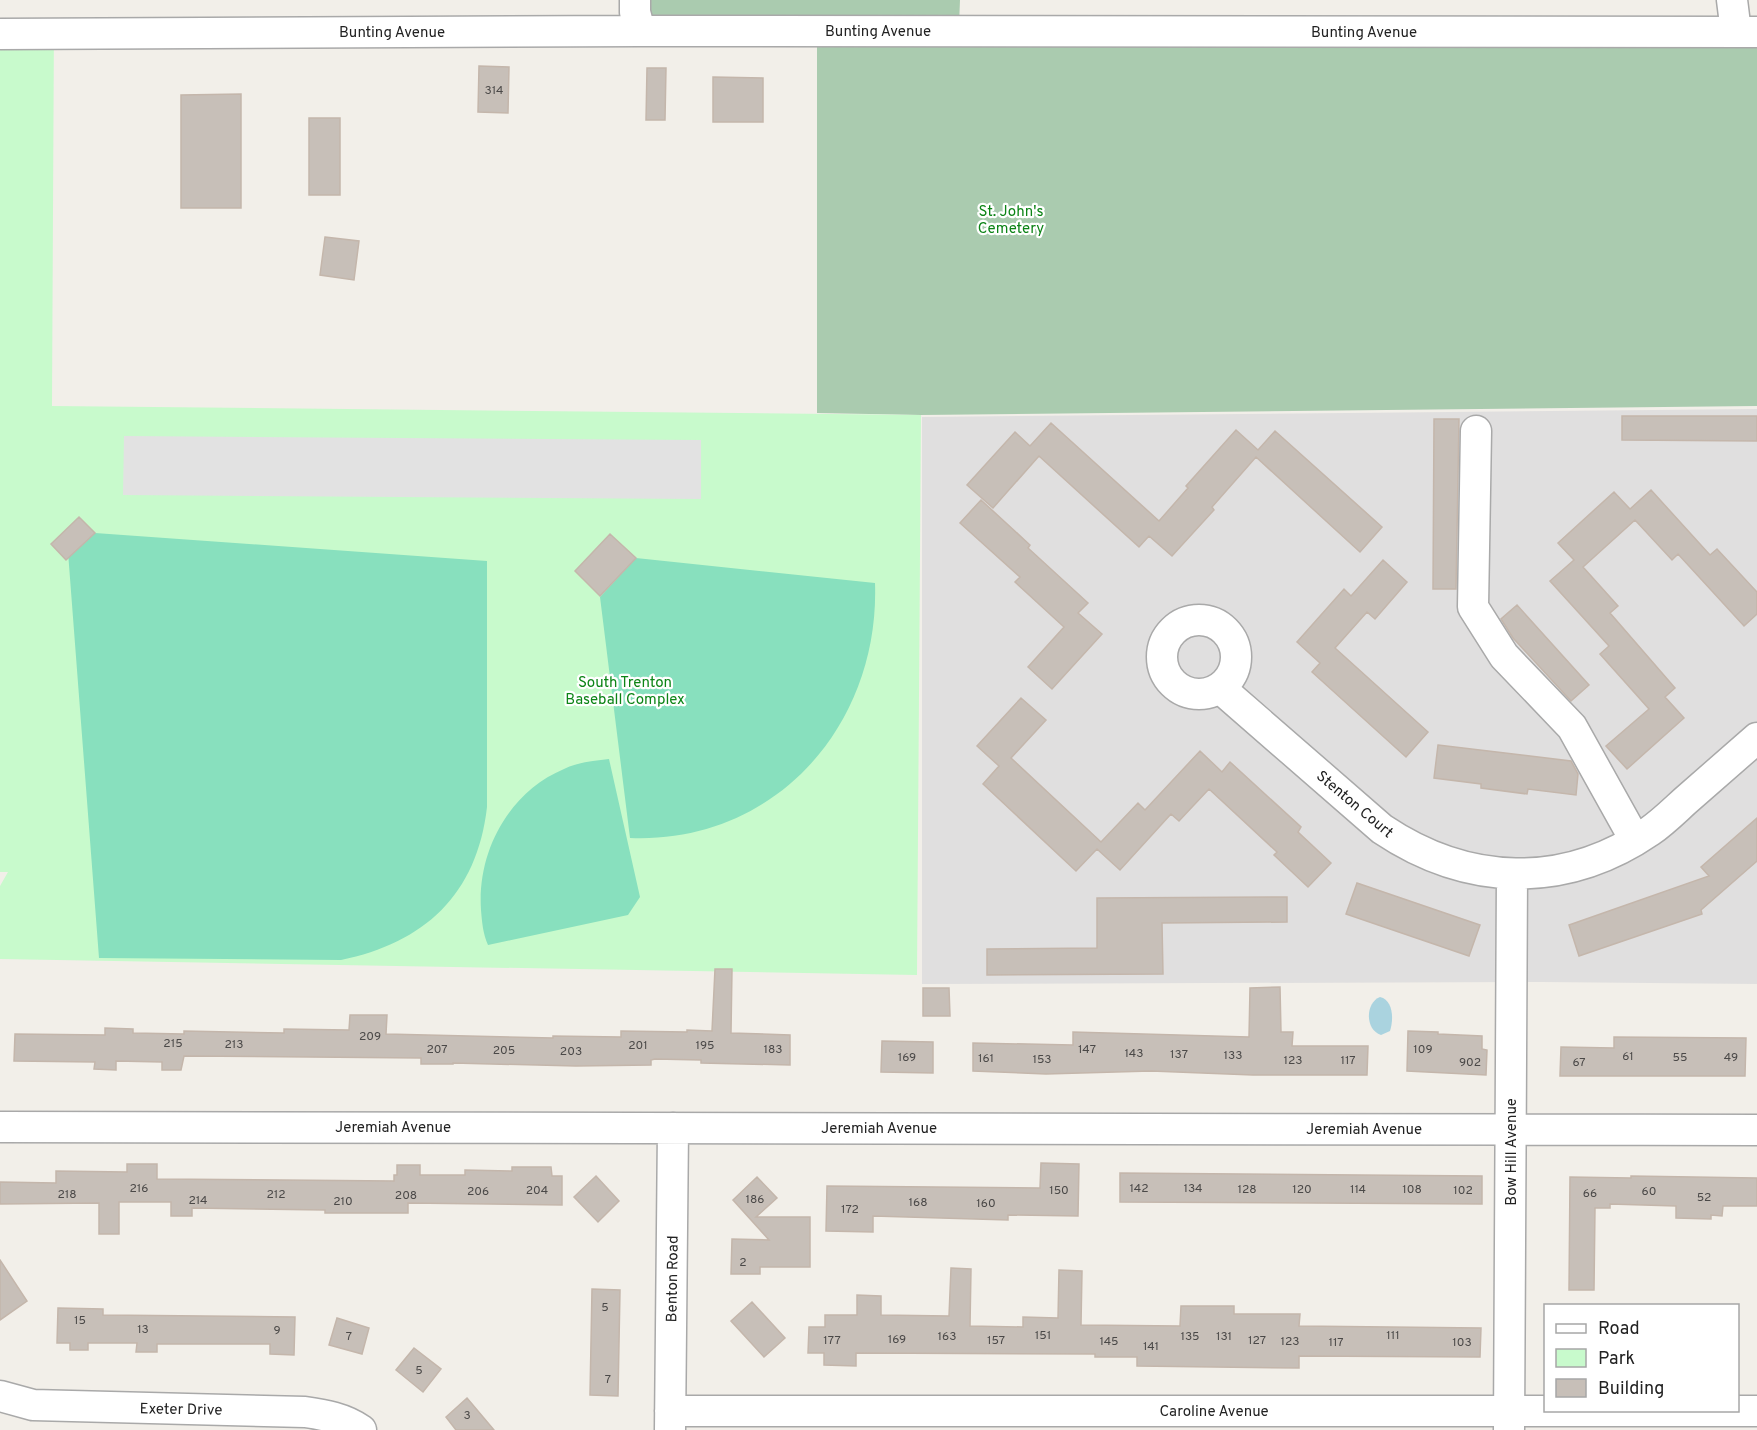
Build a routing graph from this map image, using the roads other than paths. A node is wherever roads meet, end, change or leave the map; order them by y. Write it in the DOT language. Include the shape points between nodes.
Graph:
graph roads {
  1 [pos="635,0"];
  2 [pos="1732,0"];
  3 [pos="640,31"];
  4 [pos="1747,32"];
  5 [pos="0,34"];
  6 [pos="1476,431"];
  7 [pos="1220,688"];
  8 [pos="1757,738"];
  9 [pos="1635,840"];
  10 [pos="1512,874"];
  11 [pos="0,1127"];
  12 [pos="673,1128"];
  13 [pos="1511,1129"];
  14 [pos="1757,1130"];
  15 [pos="0,1396"];
  16 [pos="1757,1411"];
  17 [pos="1729,1412"];
  18 [pos="1739,1412"];
  19 [pos="670,1420"];
  20 [pos="1509,1420"];
  21 [pos="361,1430"];
  1 -- 3 [label="street"];
  2 -- 4 [label="street"];
  3 -- 4 [label="street, Bunting Avenue"];
  3 -- 5 [label="street, Bunting Avenue"];
  6 -- 9 [label="street" via="1473,607 1504,656 1572,727"];
  7 -- 10 [label="street, Stenton Court" via="1402,842 1447,862"];
  8 -- 9 [label="street, Stenton Court" via="1652,830"];
  9 -- 10 [label="street, Stenton Court" via="1585,864 1550,872"];
  10 -- 13 [label="street, Bow Hill Avenue"];
  11 -- 12 [label="street, Jeremiah Avenue"];
  12 -- 13 [label="street, Jeremiah Avenue"];
  12 -- 19 [label="street, Benton Road"];
  13 -- 14 [label="street, Jeremiah Avenue"];
  13 -- 20 [label="street, Bow Hill Avenue"];
  15 -- 21 [label="street, Exeter Drive" via="33,1406 305,1412 328,1415"];
  16 -- 18 [label="street, Caroline Avenue"];
  17 -- 20 [label="street, Caroline Avenue"];
  19 -- 20 [label="street, Caroline Avenue"];
}
